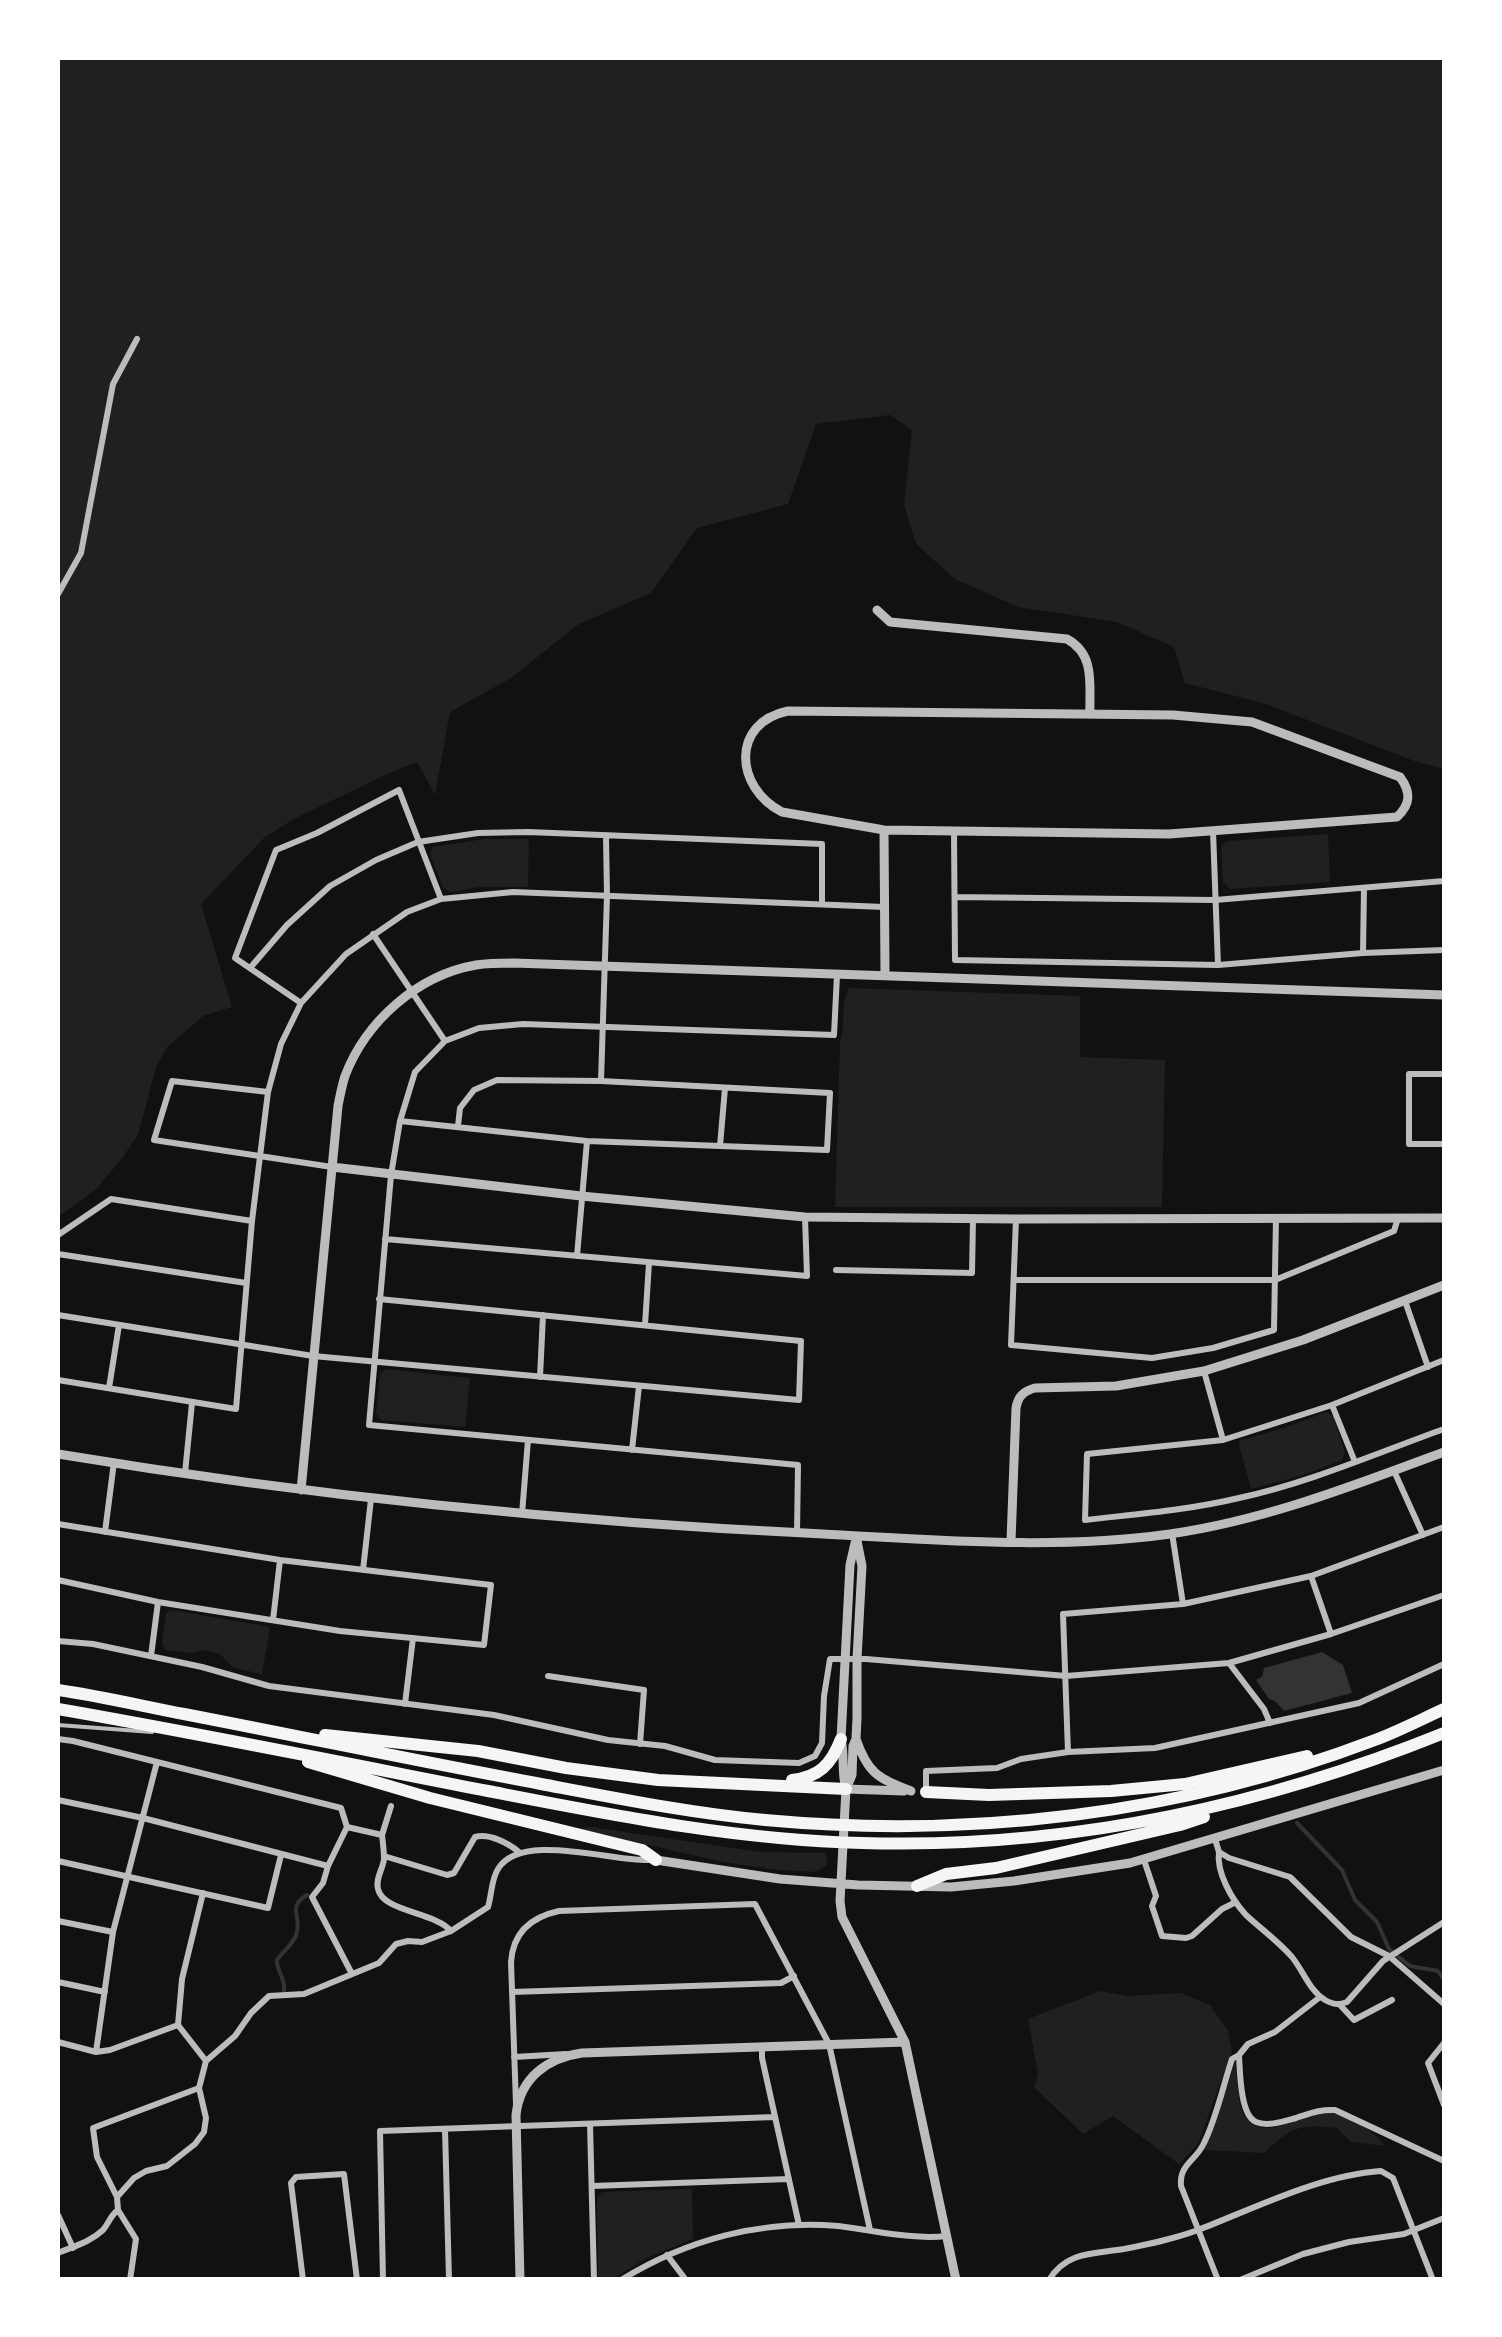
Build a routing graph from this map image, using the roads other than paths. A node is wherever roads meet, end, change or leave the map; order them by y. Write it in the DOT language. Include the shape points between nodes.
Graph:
graph roads {
  1 [pos="136,339"];
  2 [pos="58,594"];
  3 [pos="877,610"];
  4 [pos="1090,714"];
  5 [pos="884,830"];
  6 [pos="954,831"];
  7 [pos="1213,832"];
  8 [pos="606,836"];
  9 [pos="418,842"];
  10 [pos="1444,881"];
  11 [pos="1364,888"];
  12 [pos="607,896"];
  13 [pos="955,897"];
  14 [pos="441,899"];
  15 [pos="1215,900"];
  16 [pos="822,903"];
  17 [pos="884,907"];
  18 [pos="373,934"];
  19 [pos="1444,950"];
  20 [pos="1364,952"];
  21 [pos="1218,965"];
  22 [pos="605,966"];
  23 [pos="250,968"];
  24 [pos="837,974"];
  25 [pos="885,976"];
  26 [pos="410,991"];
  27 [pos="1444,996"];
  28 [pos="300,1003"];
  29 [pos="604,1028"];
  30 [pos="445,1041"];
  31 [pos="1444,1074"];
  32 [pos="602,1082"];
  33 [pos="725,1088"];
  34 [pos="268,1092"];
  35 [pos="400,1121"];
  36 [pos="458,1126"];
  37 [pos="588,1141"];
  38 [pos="1444,1144"];
  39 [pos="720,1146"];
  40 [pos="260,1156"];
  41 [pos="332,1167"];
  42 [pos="391,1175"];
  43 [pos="581,1196"];
  44 [pos="806,1217"];
  45 [pos="973,1218"];
  46 [pos="1276,1218"];
  47 [pos="1398,1218"];
  48 [pos="1444,1218"];
  49 [pos="1016,1219"];
  50 [pos="252,1221"];
  51 [pos="58,1235"];
  52 [pos="385,1239"];
  53 [pos="58,1254"];
  54 [pos="577,1256"];
  55 [pos="648,1263"];
  56 [pos="836,1270"];
  57 [pos="1015,1280"];
  58 [pos="1275,1280"];
  59 [pos="246,1283"];
  60 [pos="1444,1285"];
  61 [pos="379,1299"];
  62 [pos="1406,1300"];
  63 [pos="58,1315"];
  64 [pos="543,1315"];
  65 [pos="645,1324"];
  66 [pos="119,1325"];
  67 [pos="241,1346"];
  68 [pos="313,1356"];
  69 [pos="1444,1360"];
  70 [pos="373,1363"];
  71 [pos="1428,1367"];
  72 [pos="1204,1371"];
  73 [pos="540,1378"];
  74 [pos="58,1380"];
  75 [pos="639,1386"];
  76 [pos="109,1389"];
  77 [pos="192,1404"];
  78 [pos="1332,1404"];
  79 [pos="1444,1428"];
  80 [pos="528,1440"];
  81 [pos="1223,1440"];
  82 [pos="632,1450"];
  83 [pos="1444,1452"];
  84 [pos="58,1454"];
  85 [pos="114,1462"];
  86 [pos="1355,1462"];
  87 [pos="1394,1471"];
  88 [pos="184,1472"];
  89 [pos="301,1490"];
  90 [pos="371,1500"];
  91 [pos="522,1515"];
  92 [pos="58,1524"];
  93 [pos="1444,1528"];
  94 [pos="106,1532"];
  95 [pos="797,1534"];
  96 [pos="1172,1534"];
  97 [pos="856,1536"];
  98 [pos="1422,1536"];
  99 [pos="1011,1541"];
  100 [pos="280,1560"];
  101 [pos="364,1570"];
  102 [pos="1311,1576"];
  103 [pos="58,1580"];
  104 [pos="1444,1595"];
  105 [pos="158,1602"];
  106 [pos="1183,1604"];
  107 [pos="273,1620"];
  108 [pos="1331,1634"];
  109 [pos="413,1638"];
  110 [pos="58,1641"];
  111 [pos="151,1656"];
  112 [pos="852,1659"];
  113 [pos="1228,1663"];
  114 [pos="1444,1664"];
  115 [pos="548,1676"];
  116 [pos="1066,1676"];
  117 [pos="58,1690"];
  118 [pos="405,1704"];
  119 [pos="58,1709"];
  120 [pos="1444,1709"];
  121 [pos="1270,1723"];
  122 [pos="58,1725"];
  123 [pos="263,1728"];
  124 [pos="196,1733"];
  125 [pos="1444,1733"];
  126 [pos="58,1739"];
  127 [pos="841,1739"];
  128 [pos="856,1739"];
  129 [pos="1377,1739"];
  130 [pos="251,1744"];
  131 [pos="640,1744"];
  132 [pos="1068,1752"];
  133 [pos="156,1762"];
  134 [pos="1444,1770"];
  135 [pos="754,1784"];
  136 [pos="911,1792"];
  137 [pos="926,1792"];
  138 [pos="846,1793"];
  139 [pos="1268,1794"];
  140 [pos="58,1800"];
  141 [pos="391,1806"];
  142 [pos="143,1818"];
  143 [pos="346,1827"];
  144 [pos="382,1835"];
  145 [pos="1215,1839"];
  146 [pos="1219,1852"];
  147 [pos="520,1853"];
  148 [pos="282,1855"];
  149 [pos="384,1856"];
  150 [pos="58,1860"];
  151 [pos="656,1860"];
  152 [pos="1144,1860"];
  153 [pos="328,1866"];
  154 [pos="128,1876"];
  155 [pos="842,1884"];
  156 [pos="917,1886"];
  157 [pos="203,1893"];
  158 [pos="1236,1902"];
  159 [pos="58,1921"];
  160 [pos="1444,1922"];
  161 [pos="451,1930"];
  162 [pos="113,1932"];
  163 [pos="1393,1954"];
  164 [pos="352,1974"];
  165 [pos="794,1976"];
  166 [pos="58,1982"];
  167 [pos="105,1992"];
  168 [pos="512,1992"];
  169 [pos="1320,1997"];
  170 [pos="1392,2000"];
  171 [pos="1340,2004"];
  172 [pos="1444,2004"];
  173 [pos="178,2025"];
  174 [pos="58,2042"];
  175 [pos="905,2042"];
  176 [pos="1444,2043"];
  177 [pos="828,2044"];
  178 [pos="762,2047"];
  179 [pos="96,2052"];
  180 [pos="582,2053"];
  181 [pos="1239,2055"];
  182 [pos="514,2057"];
  183 [pos="206,2061"];
  184 [pos="199,2088"];
  185 [pos="1444,2105"];
  186 [pos="775,2117"];
  187 [pos="516,2120"];
  188 [pos="590,2124"];
  189 [pos="445,2129"];
  190 [pos="1444,2161"];
  191 [pos="789,2179"];
  192 [pos="592,2186"];
  193 [pos="118,2197"];
  194 [pos="118,2210"];
  195 [pos="58,2215"];
  196 [pos="1444,2218"];
  197 [pos="799,2225"];
  198 [pos="870,2230"];
  199 [pos="1199,2230"];
  200 [pos="1414,2231"];
  201 [pos="947,2236"];
  202 [pos="73,2248"];
  203 [pos="58,2253"];
  204 [pos="667,2255"];
  205 [pos="130,2280"];
  206 [pos="303,2280"];
  207 [pos="357,2280"];
  208 [pos="384,2280"];
  209 [pos="449,2280"];
  210 [pos="520,2280"];
  211 [pos="594,2280"];
  212 [pos="622,2280"];
  213 [pos="686,2280"];
  214 [pos="956,2280"];
  215 [pos="1050,2280"];
  216 [pos="1218,2280"];
  217 [pos="1240,2280"];
  218 [pos="1434,2280"];
  1 -- 2 [label="street" via="113,384 81,554"];
  3 -- 4 [label="street" via="890,622 1067,639 1085,652"];
  4 -- 5 [label="street" via="788,711 753,731 746,746 750,783 768,805"];
  4 -- 7 [label="street" via="1252,722 1375,766 1408,787 1406,808 1397,816"];
  5 -- 6 [label="street"];
  5 -- 17 [label="street"];
  6 -- 7 [label="street"];
  6 -- 13 [label="street"];
  7 -- 15 [label="street"];
  8 -- 9 [label="street" via="478,832"];
  8 -- 12 [label="street"];
  8 -- 16 [label="street" via="822,844"];
  9 -- 14 [label="street"];
  9 -- 23 [label="street" via="330,886"];
  9 -- 23 [label="street" via="398,790 276,850 236,958"];
  10 -- 11 [label="street"];
  11 -- 15 [label="street"];
  11 -- 20 [label="street"];
  12 -- 14 [label="street" via="514,892"];
  12 -- 16 [label="street"];
  12 -- 22 [label="street"];
  13 -- 15 [label="street"];
  13 -- 21 [label="street" via="955,960"];
  14 -- 18 [label="street"];
  15 -- 21 [label="street"];
  16 -- 17 [label="street"];
  17 -- 25 [label="street"];
  18 -- 26 [label="street"];
  18 -- 28 [label="street"];
  19 -- 20 [label="street"];
  20 -- 21 [label="street"];
  22 -- 24 [label="street"];
  22 -- 26 [label="street" via="474,965"];
  22 -- 29 [label="street"];
  23 -- 28 [label="street"];
  24 -- 25 [label="street"];
  24 -- 29 [label="street" via="834,1036"];
  25 -- 27 [label="street"];
  26 -- 30 [label="street"];
  26 -- 41 [label="street" via="362,1044 345,1075"];
  28 -- 34 [label="street"];
  29 -- 30 [label="street" via="508,1025"];
  29 -- 32 [label="street"];
  30 -- 35 [label="street" via="415,1072"];
  31 -- 38 [label="street" via="1409,1074 1409,1144"];
  32 -- 33 [label="street"];
  32 -- 36 [label="street" via="498,1080 474,1090 460,1108"];
  33 -- 39 [label="street"];
  33 -- 39 [label="street" via="830,1094 827,1150"];
  34 -- 40 [label="street"];
  34 -- 40 [label="street" via="172,1081 154,1140"];
  35 -- 36 [label="street"];
  35 -- 42 [label="street"];
  36 -- 37 [label="street"];
  37 -- 39 [label="street"];
  37 -- 43 [label="street"];
  40 -- 41 [label="street"];
  40 -- 50 [label="street"];
  41 -- 42 [label="street"];
  41 -- 68 [label="street"];
  42 -- 43 [label="street"];
  42 -- 52 [label="street"];
  43 -- 44 [label="street"];
  43 -- 54 [label="street"];
  44 -- 45 [label="street"];
  44 -- 55 [label="street" via="808,1276"];
  45 -- 49 [label="street"];
  45 -- 56 [label="street" via="972,1273"];
  46 -- 47 [label="street"];
  46 -- 49 [label="street"];
  46 -- 58 [label="street"];
  47 -- 48 [label="street"];
  47 -- 58 [label="street" via="1394,1231"];
  49 -- 57 [label="street"];
  50 -- 51 [label="street" via="111,1199"];
  50 -- 59 [label="street"];
  52 -- 54 [label="street"];
  52 -- 61 [label="street"];
  53 -- 59 [label="street"];
  54 -- 55 [label="street"];
  55 -- 65 [label="street"];
  57 -- 58 [label="street"];
  57 -- 58 [label="street" via="1011,1344 1152,1358 1274,1330"];
  59 -- 67 [label="street"];
  60 -- 62 [label="street"];
  61 -- 64 [label="street"];
  61 -- 70 [label="street"];
  62 -- 71 [label="street"];
  62 -- 72 [label="street"];
  63 -- 66 [label="street"];
  64 -- 65 [label="street"];
  64 -- 73 [label="street"];
  65 -- 75 [label="street" via="801,1340 799,1400"];
  66 -- 67 [label="street"];
  66 -- 76 [label="street"];
  67 -- 68 [label="street"];
  67 -- 77 [label="street" via="236,1410"];
  68 -- 70 [label="street"];
  68 -- 89 [label="street"];
  69 -- 71 [label="street"];
  70 -- 73 [label="street"];
  70 -- 80 [label="street" via="369,1425"];
  71 -- 78 [label="street"];
  72 -- 81 [label="street"];
  72 -- 99 [label="street" via="1116,1386 1035,1388 1021,1395"];
  73 -- 75 [label="street"];
  74 -- 76 [label="street"];
  75 -- 82 [label="street"];
  76 -- 77 [label="street"];
  77 -- 88 [label="street"];
  78 -- 81 [label="street"];
  78 -- 86 [label="street"];
  79 -- 86 [label="street"];
  80 -- 82 [label="street"];
  80 -- 91 [label="street"];
  81 -- 86 [label="street" via="1087,1454 1086,1520 1238,1499"];
  82 -- 95 [label="street" via="798,1465"];
  83 -- 87 [label="street"];
  84 -- 85 [label="street"];
  85 -- 88 [label="street"];
  85 -- 94 [label="street"];
  87 -- 96 [label="street" via="1272,1514"];
  87 -- 98 [label="street"];
  88 -- 89 [label="street"];
  89 -- 90 [label="street"];
  90 -- 91 [label="street"];
  90 -- 101 [label="street"];
  91 -- 95 [label="street"];
  92 -- 94 [label="street"];
  93 -- 98 [label="street"];
  94 -- 100 [label="street"];
  95 -- 97 [label="street"];
  96 -- 99 [label="street"];
  96 -- 106 [label="street"];
  97 -- 99 [label="street"];
  97 -- 112 [label="street" via="862,1566"];
  98 -- 102 [label="street"];
  100 -- 101 [label="street"];
  100 -- 107 [label="street"];
  101 -- 109 [label="street" via="491,1586 484,1645"];
  102 -- 106 [label="street"];
  102 -- 108 [label="street"];
  103 -- 105 [label="street"];
  104 -- 108 [label="street"];
  105 -- 107 [label="street"];
  105 -- 111 [label="street"];
  106 -- 116 [label="street" via="1063,1614"];
  107 -- 109 [label="street"];
  108 -- 113 [label="street"];
  109 -- 118 [label="street"];
  110 -- 111 [label="street"];
  111 -- 118 [label="street" via="269,1686"];
  112 -- 116 [label="street"];
  112 -- 127 [label="street"];
  112 -- 128 [label="street"];
  112 -- 131 [label="street" via="830,1659 822,1743 800,1763 715,1760"];
  113 -- 116 [label="street"];
  113 -- 121 [label="street"];
  114 -- 121 [label="street" via="1359,1703"];
  115 -- 131 [label="street" via="644,1690"];
  116 -- 132 [label="street"];
  117 -- 123 [label="highway"];
  118 -- 131 [label="street"];
  119 -- 124 [label="highway"];
  120 -- 129 [label="highway"];
  121 -- 132 [label="street" via="1154,1748"];
  122 -- 124 [label="lane"];
  123 -- 129 [label="highway" via="685,1810 882,1826 1090,1814 1280,1772"];
  123 -- 135 [label="highway" via="658,1780"];
  124 -- 130 [label="highway"];
  125 -- 139 [label="highway"];
  126 -- 133 [label="street"];
  127 -- 135 [label="highway" via="816,1774"];
  127 -- 138 [label="street"];
  128 -- 136 [label="street" via="875,1775"];
  128 -- 138 [label="street"];
  129 -- 137 [label="highway" via="1185,1784 1111,1792"];
  130 -- 139 [label="highway" via="682,1827 848,1843 1030,1838"];
  130 -- 151 [label="highway" via="430,1798 642,1850"];
  132 -- 137 [label="street" via="997,1768 926,1771"];
  133 -- 142 [label="street"];
  133 -- 143 [label="street" via="341,1808"];
  134 -- 145 [label="street"];
  135 -- 138 [label="highway"];
  136 -- 137 [label="street"];
  136 -- 138 [label="street"];
  138 -- 155 [label="street"];
  139 -- 156 [label="highway" via="1180,1825 946,1874"];
  140 -- 142 [label="street"];
  141 -- 144 [label="street"];
  142 -- 148 [label="street"];
  142 -- 154 [label="street"];
  143 -- 144 [label="street"];
  143 -- 153 [label="street"];
  144 -- 149 [label="street"];
  145 -- 146 [label="street"];
  145 -- 152 [label="street"];
  146 -- 158 [label="street"];
  146 -- 163 [label="street" via="1290,1877 1351,1937"];
  147 -- 149 [label="street" via="480,1835 450,1875"];
  147 -- 151 [label="street" via="572,1850"];
  147 -- 161 [label="street" via="497,1870 488,1907"];
  148 -- 153 [label="street"];
  148 -- 157 [label="street" via="268,1908"];
  149 -- 161 [label="street" via="377,1887 382,1897"];
  150 -- 154 [label="street"];
  151 -- 155 [label="street"];
  152 -- 156 [label="street" via="1040,1878"];
  152 -- 158 [label="street" via="1162,1936 1192,1936"];
  153 -- 164 [label="street" via="312,1897"];
  154 -- 157 [label="street"];
  154 -- 162 [label="street"];
  155 -- 156 [label="street"];
  155 -- 175 [label="street" via="844,1921"];
  157 -- 173 [label="street"];
  158 -- 169 [label="street" via="1290,1955"];
  159 -- 162 [label="street"];
  160 -- 163 [label="street"];
  161 -- 164 [label="street" via="396,1944 382,1961"];
  162 -- 167 [label="street"];
  163 -- 171 [label="street"];
  163 -- 172 [label="street"];
  164 -- 183 [label="street" via="304,1994 269,1996"];
  165 -- 168 [label="street" via="781,1983"];
  165 -- 168 [label="street" via="755,1904 560,1911 534,1919 520,1933 512,1952"];
  165 -- 177 [label="street"];
  166 -- 167 [label="street"];
  167 -- 179 [label="street"];
  168 -- 182 [label="street"];
  169 -- 171 [label="street"];
  169 -- 181 [label="street"];
  170 -- 171 [label="street" via="1354,2020"];
  173 -- 179 [label="street"];
  173 -- 183 [label="street"];
  174 -- 179 [label="street"];
  175 -- 177 [label="street"];
  175 -- 201 [label="street"];
  176 -- 185 [label="street" via="1428,2063"];
  177 -- 178 [label="street"];
  177 -- 198 [label="street"];
  178 -- 180 [label="street"];
  178 -- 186 [label="street"];
  180 -- 182 [label="street"];
  180 -- 187 [label="street" via="535,2073 520,2095"];
  181 -- 190 [label="street" via="1245,2106 1256,2122 1334,2110"];
  181 -- 199 [label="street" via="1232,2059 1202,2148 1180,2175"];
  182 -- 187 [label="street"];
  183 -- 184 [label="street"];
  184 -- 193 [label="street" via="204,2132 167,2166 134,2178"];
  184 -- 193 [label="street" via="93,2128 98,2157"];
  186 -- 188 [label="street"];
  186 -- 191 [label="street"];
  187 -- 188 [label="street"];
  187 -- 189 [label="street"];
  187 -- 210 [label="street"];
  188 -- 192 [label="street"];
  189 -- 208 [label="street" via="380,2131"];
  189 -- 209 [label="street"];
  191 -- 192 [label="street"];
  191 -- 197 [label="street"];
  192 -- 211 [label="street"];
  193 -- 194 [label="street"];
  194 -- 202 [label="street" via="106,2227"];
  194 -- 205 [label="street" via="136,2239"];
  195 -- 202 [label="street"];
  196 -- 200 [label="street"];
  197 -- 198 [label="street"];
  197 -- 204 [label="street" via="734,2233"];
  198 -- 201 [label="street"];
  199 -- 200 [label="street" via="1276,2197 1381,2171 1392,2178"];
  199 -- 215 [label="street" via="1070,2258"];
  199 -- 216 [label="street"];
  200 -- 217 [label="street" via="1318,2250"];
  200 -- 218 [label="street"];
  201 -- 214 [label="street"];
  202 -- 203 [label="street"];
  204 -- 212 [label="street"];
  204 -- 213 [label="street"];
  206 -- 207 [label="street" via="291,2183 296,2177 344,2174"];
}
